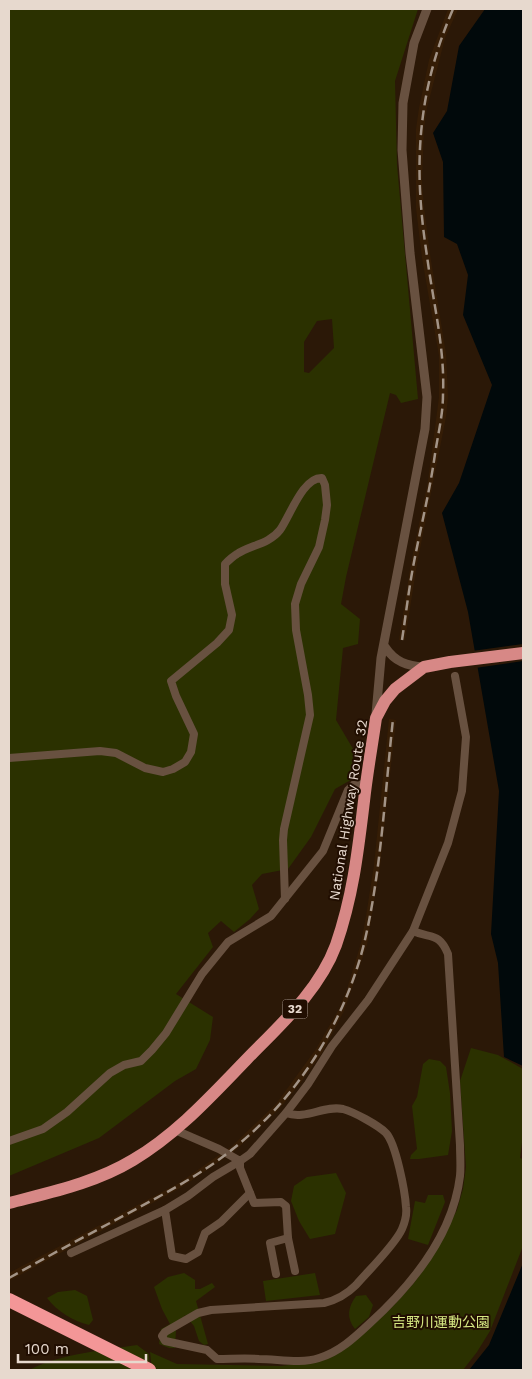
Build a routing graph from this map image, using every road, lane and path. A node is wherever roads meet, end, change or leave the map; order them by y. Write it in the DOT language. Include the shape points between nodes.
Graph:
graph roads {
  1 [pos="427,9"];
  2 [pos="384,647"];
  3 [pos="523,653"];
  4 [pos="424,668"];
  5 [pos="455,676"];
  6 [pos="376,718"];
  7 [pos="9,758"];
  8 [pos="366,784"];
  9 [pos="285,899"];
  10 [pos="413,931"];
  11 [pos="286,1113"];
  12 [pos="175,1130"];
  13 [pos="9,1141"];
  14 [pos="237,1160"];
  15 [pos="250,1193"];
  16 [pos="9,1204"];
  17 [pos="165,1210"];
  18 [pos="288,1238"];
  19 [pos="71,1252"];
  20 [pos="295,1271"];
  21 [pos="276,1274"];
  22 [pos="9,1300"];
  23 [pos="149,1370"];
  1 -- 2 [label="street" via="414,43 409,69 403,103 402,150 427,397 425,429"];
  2 -- 4 [label="street" via="406,665"];
  2 -- 6 [label="street"];
  3 -- 4 [label="highway, National Highway Route 32 / 32"];
  4 -- 6 [label="highway, National Highway Route 32 / 32" via="395,690"];
  5 -- 10 [label="street" via="466,737 462,790 448,843"];
  6 -- 8 [label="highway, National Highway Route 32 / 32"];
  7 -- 9 [label="street" via="100,750 163,772 185,762 191,752 194,734 171,681 229,630 232,615 225,584 225,564 237,554 271,539 310,482 322,478 326,520 319,547 300,584 295,604 310,715 284,828"];
  8 -- 9 [label="street" via="352,785 348,790 323,851"];
  8 -- 12 [label="highway, National Highway Route 32 / 32" via="349,905 335,947 316,983 292,1012"];
  9 -- 13 [label="street" via="270,916 228,942 202,974 166,1033 141,1061 110,1073 43,1129"];
  10 -- 11 [label="street" via="368,1000"];
  10 -- 11 [label="street" via="432,935 444,943 448,954 460,1145 460,1174 452,1211 423,1266 395,1300 361,1332 338,1350 320,1358 303,1361 217,1359 207,1350 165,1341 162,1336 165,1332 210,1310 334,1301 349,1292 402,1231 406,1207 394,1148 385,1132 343,1109 298,1116"];
  11 -- 14 [label="street" via="250,1154"];
  12 -- 14 [label="street"];
  12 -- 16 [label="highway, National Highway Route 32 / 32" via="107,1174"];
  14 -- 15 [label="street"];
  14 -- 17 [label="street"];
  15 -- 17 [label="street" via="205,1233 198,1252 186,1259 172,1256"];
  15 -- 18 [label="street" via="254,1203 281,1202 286,1206"];
  17 -- 19 [label="street"];
  18 -- 20 [label="street"];
  18 -- 21 [label="street" via="270,1242"];
  22 -- 23 [label="highway"];
}
